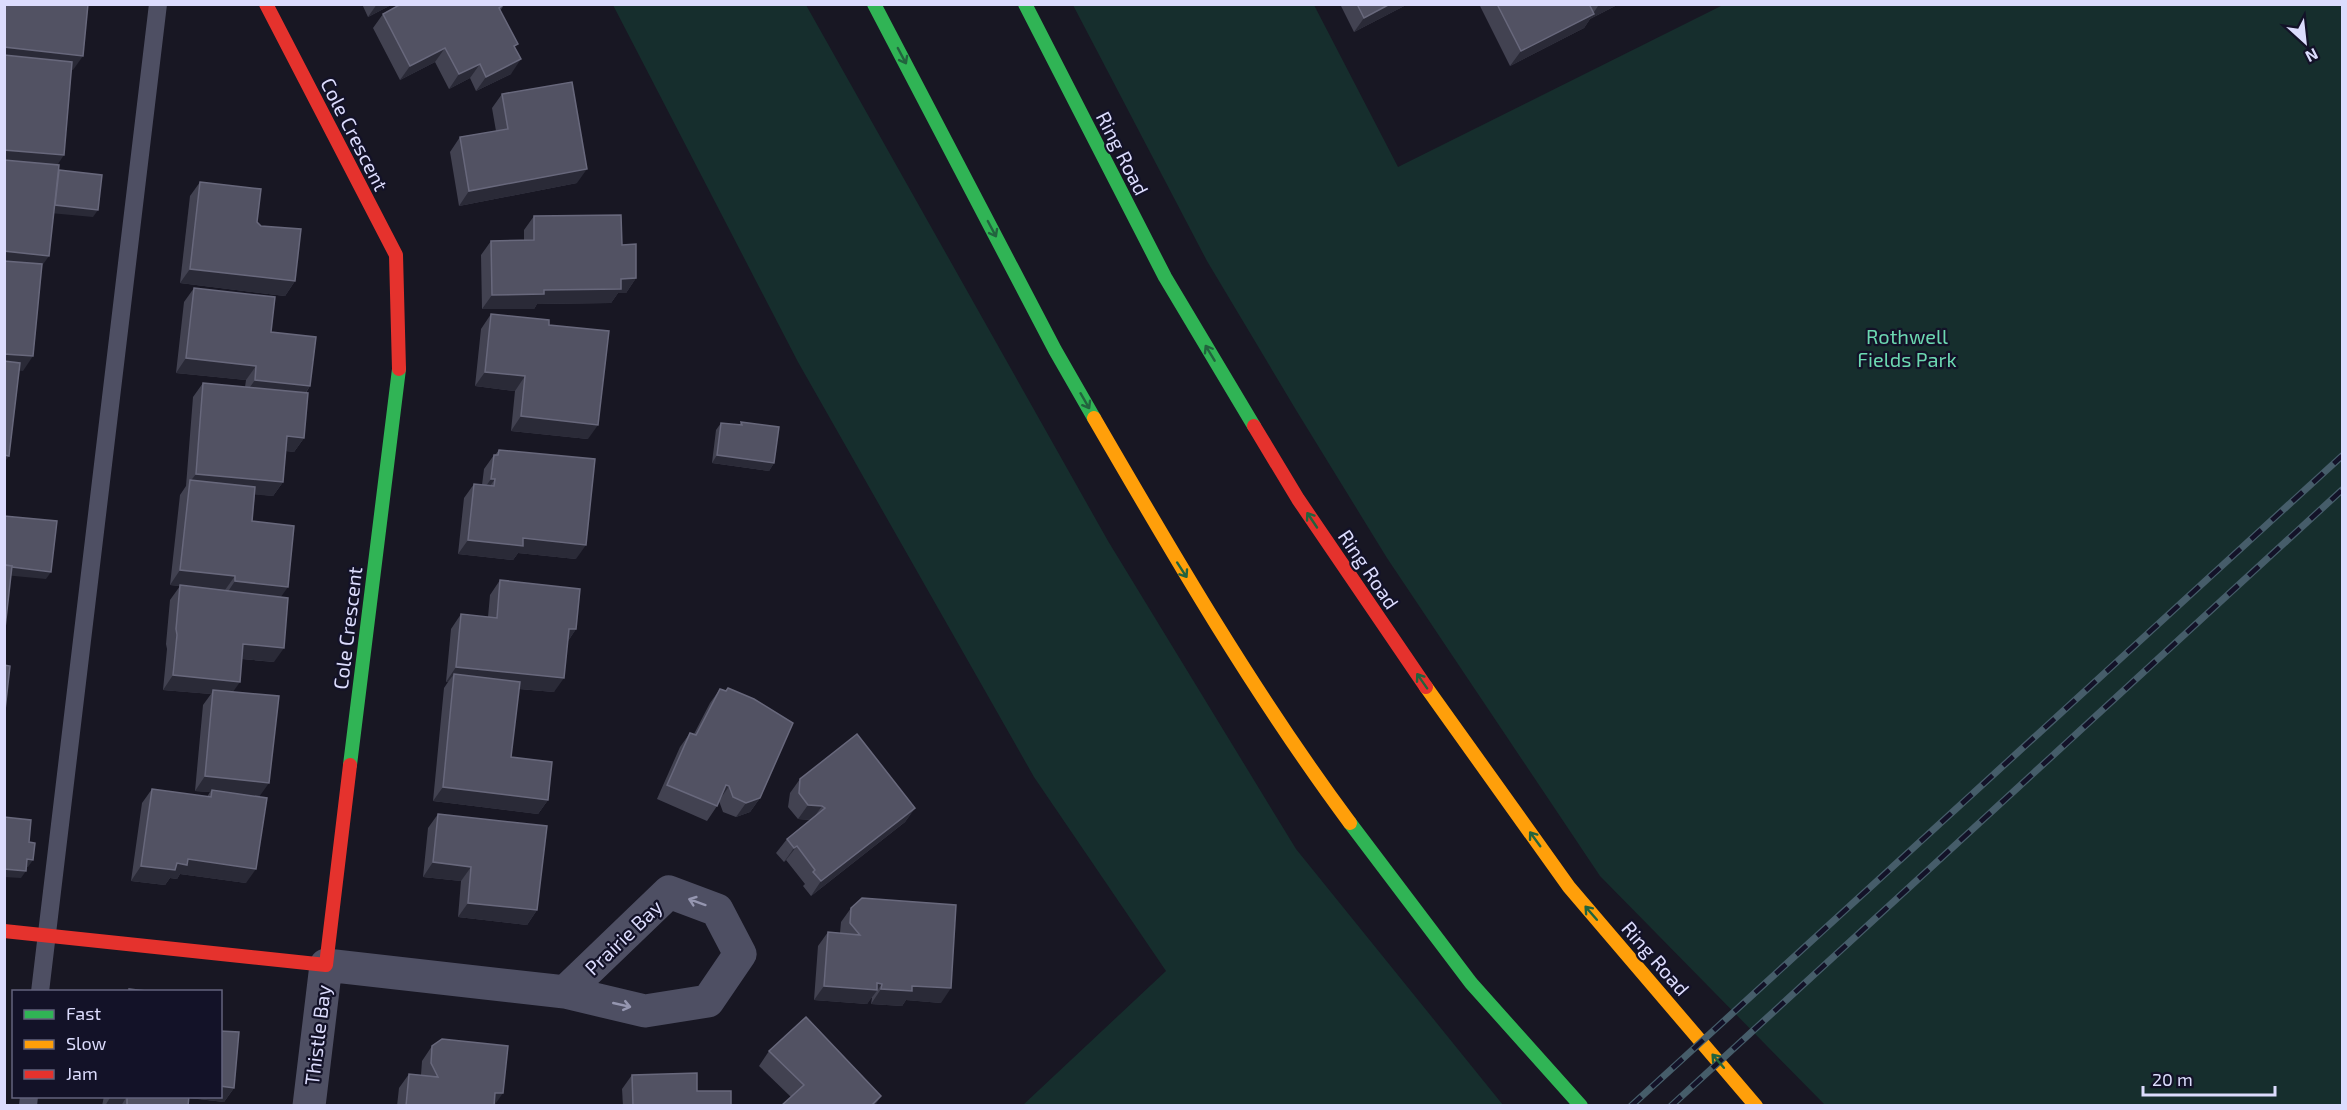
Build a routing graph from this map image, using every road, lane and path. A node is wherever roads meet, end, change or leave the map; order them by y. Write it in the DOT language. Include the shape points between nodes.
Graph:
graph roads {
  1 [pos="158,4"];
  2 [pos="266,4"];
  3 [pos="874,4"];
  4 [pos="1025,4"];
  5 [pos="4,931"];
  6 [pos="46,936"];
  7 [pos="326,965"];
  8 [pos="40,990"];
  9 [pos="565,992"];
  10 [pos="309,1106"];
  11 [pos="1581,1106"];
  12 [pos="1756,1106"];
  1 -- 6 [label="lane"];
  2 -- 7 [label="main road, Cole Crescent" via="396,255 400,360"];
  3 -- 11 [label="main road, one-way" via="1061,360 1173,555 1301,756 1471,983"];
  12 -- 4 [label="main road, Ring Road, one-way" via="1569,887 1298,499 1165,277"];
  5 -- 6 [label="main road"];
  6 -- 7 [label="main road"];
  6 -- 8 [label="lane"];
  7 -- 9 [label="street, Prairie Bay"];
  7 -- 10 [label="street, Thistle Bay"];
  9 -- 9 [label="street, Prairie Bay, one-way" via="645,1011 708,1001 740,954 717,910 669,892"];
}
